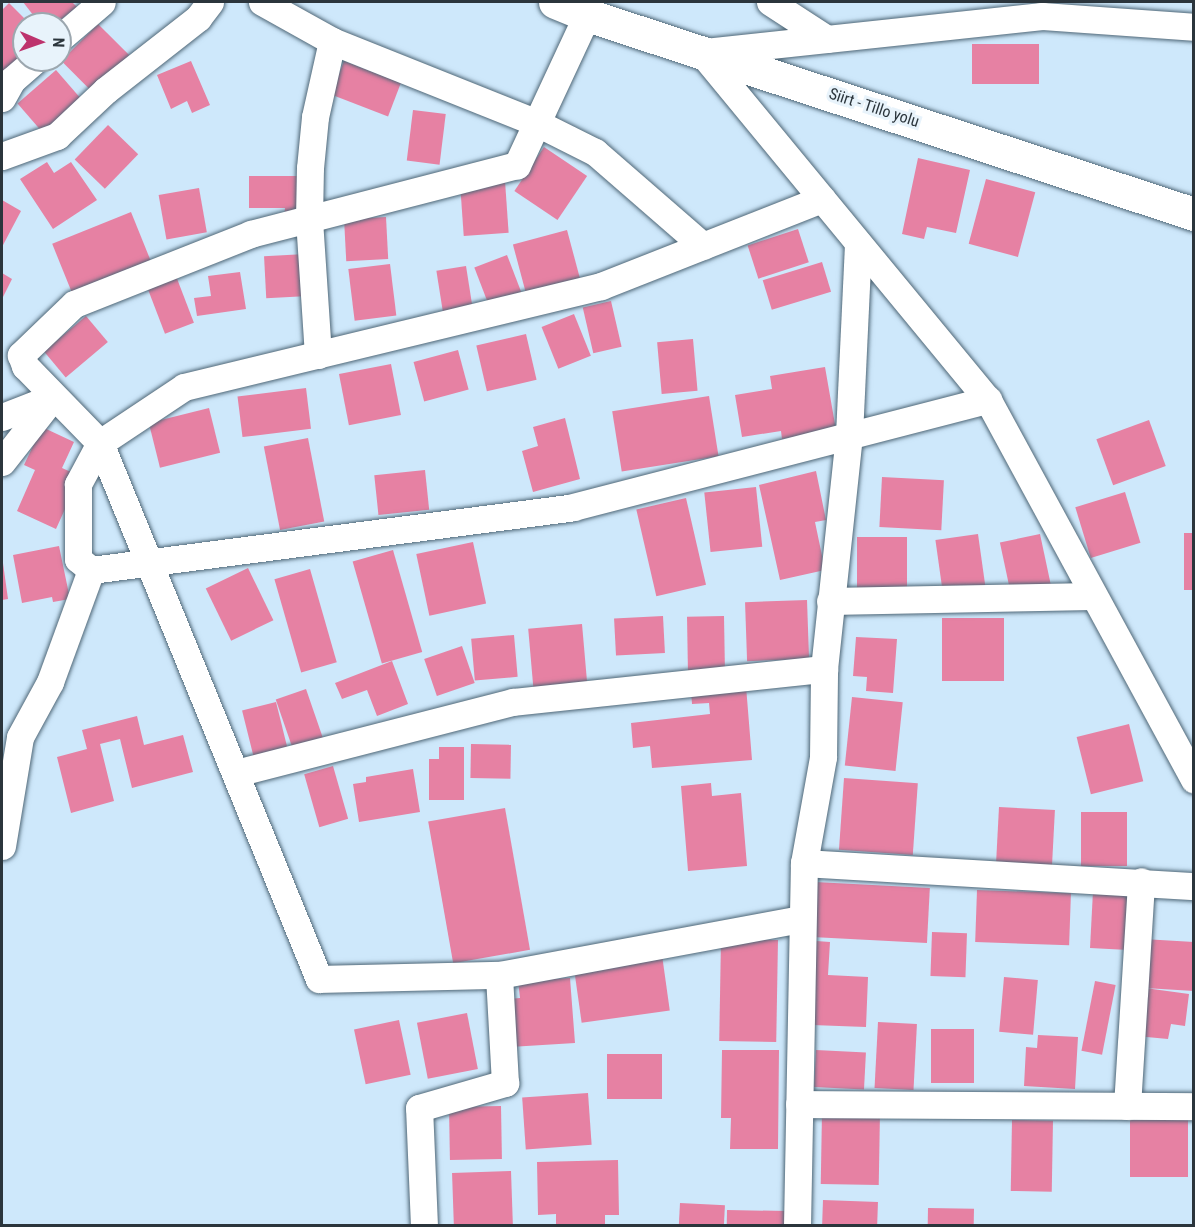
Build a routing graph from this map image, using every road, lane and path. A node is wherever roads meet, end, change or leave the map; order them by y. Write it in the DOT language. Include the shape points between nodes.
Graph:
graph roads {
  1 [pos="210,2"];
  2 [pos="262,2"];
  3 [pos="555,2"];
  4 [pos="96,3"];
  5 [pos="782,5"];
  6 [pos="587,15"];
  7 [pos="72,26"];
  8 [pos="1194,27"];
  9 [pos="827,39"];
  10 [pos="332,41"];
  11 [pos="700,52"];
  12 [pos="21,72"];
  13 [pos="2,98"];
  14 [pos="537,123"];
  15 [pos="2,156"];
  16 [pos="822,199"];
  17 [pos="1194,214"];
  18 [pos="309,219"];
  19 [pos="858,243"];
  20 [pos="703,246"];
  21 [pos="11,347"];
  22 [pos="318,355"];
  23 [pos="53,397"];
  24 [pos="988,400"];
  25 [pos="2,417"];
  26 [pos="849,435"];
  27 [pos="100,443"];
  28 [pos="2,462"];
  29 [pos="149,560"];
  30 [pos="91,570"];
  31 [pos="1092,596"];
  32 [pos="830,601"];
  33 [pos="824,669"];
  34 [pos="236,773"];
  35 [pos="1194,780"];
  36 [pos="2,846"];
  37 [pos="804,863"];
  38 [pos="1141,881"];
  39 [pos="1194,886"];
  40 [pos="801,919"];
  41 [pos="499,975"];
  42 [pos="799,1104"];
  43 [pos="1127,1106"];
  44 [pos="1194,1106"];
  45 [pos="424,1226"];
  46 [pos="797,1226"];
  1 -- 15 [label="street" via="198,18 106,90 57,136"];
  2 -- 10 [label="street"];
  3 -- 6 [label="main road, Siirt - Tillo yolu"];
  4 -- 7 [label="street"];
  5 -- 9 [label="street"];
  6 -- 11 [label="main road, Siirt - Tillo yolu"];
  6 -- 14 [label="street"];
  8 -- 9 [label="street" via="1042,16"];
  9 -- 11 [label="street"];
  10 -- 14 [label="street"];
  10 -- 18 [label="street" via="315,117"];
  11 -- 16 [label="street"];
  11 -- 17 [label="main road, Siirt - Tillo yolu"];
  12 -- 13 [label="street"];
  14 -- 18 [label="street" via="517,165"];
  14 -- 20 [label="street" via="595,152"];
  16 -- 19 [label="street"];
  16 -- 20 [label="street"];
  18 -- 21 [label="street" via="251,234 74,304"];
  18 -- 22 [label="street"];
  19 -- 24 [label="street"];
  19 -- 26 [label="street"];
  20 -- 22 [label="street" via="601,286"];
  21 -- 23 [label="street"];
  22 -- 27 [label="street" via="184,387"];
  23 -- 25 [label="street"];
  23 -- 27 [label="street"];
  23 -- 28 [label="street"];
  24 -- 26 [label="street"];
  24 -- 31 [label="street"];
  26 -- 29 [label="street" via="573,507"];
  26 -- 32 [label="street"];
  27 -- 29 [label="street"];
  27 -- 30 [label="street" via="78,484 78,559"];
  29 -- 30 [label="street"];
  29 -- 34 [label="street"];
  30 -- 36 [label="street" via="50,682 20,737"];
  31 -- 32 [label="street"];
  31 -- 35 [label="street"];
  32 -- 33 [label="street"];
  33 -- 34 [label="street" via="513,702"];
  33 -- 37 [label="street" via="823,757"];
  34 -- 41 [label="street" via="319,979"];
  37 -- 38 [label="street"];
  37 -- 40 [label="street"];
  38 -- 39 [label="street"];
  38 -- 43 [label="street"];
  40 -- 41 [label="street"];
  40 -- 42 [label="street"];
  41 -- 45 [label="street" via="505,1083 420,1108"];
  42 -- 43 [label="street"];
  42 -- 46 [label="street"];
  43 -- 44 [label="street"];
}
